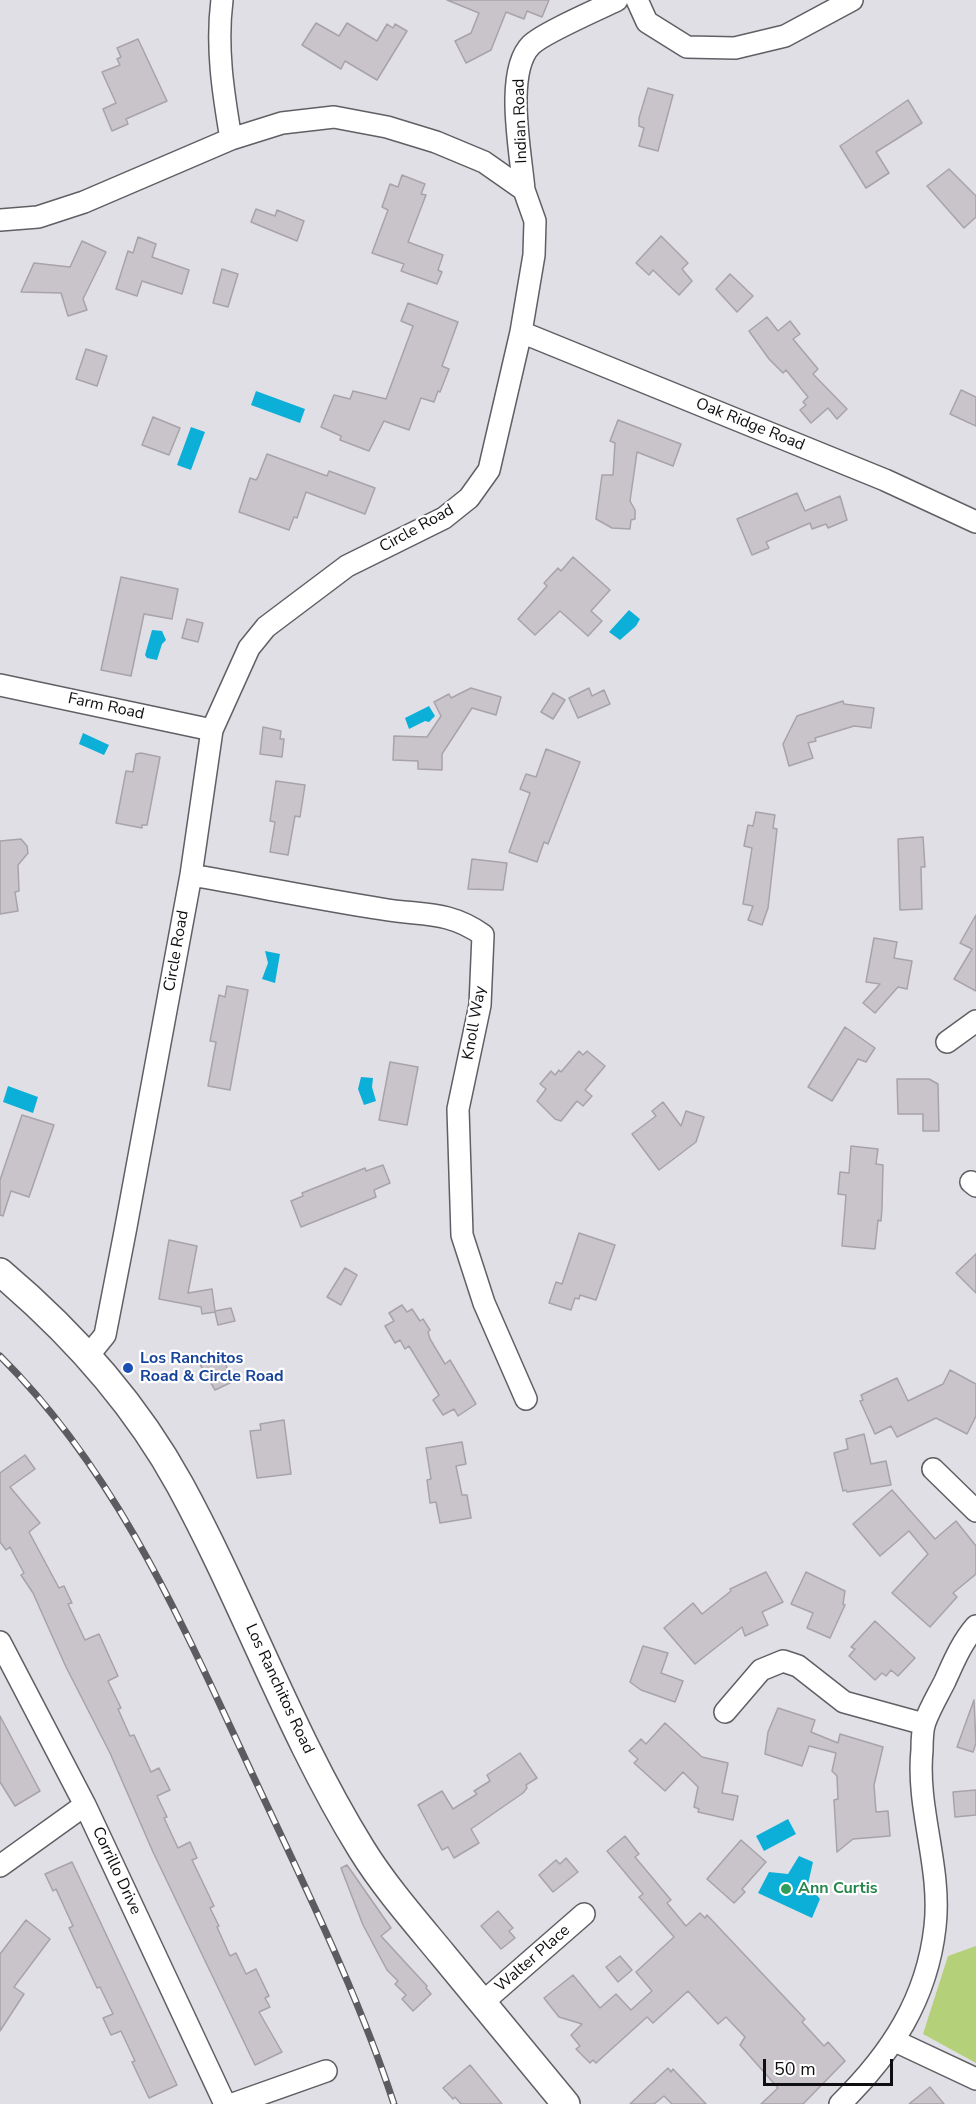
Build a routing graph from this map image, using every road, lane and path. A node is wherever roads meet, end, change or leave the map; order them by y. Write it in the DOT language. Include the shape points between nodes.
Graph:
graph roads {
  1 [pos="222,0"];
  2 [pos="617,0"];
  3 [pos="637,0"];
  4 [pos="852,0"];
  5 [pos="231,139"];
  6 [pos="524,190"];
  7 [pos="0,220"];
  8 [pos="521,332"];
  9 [pos="976,522"];
  10 [pos="0,685"];
  11 [pos="212,730"];
  12 [pos="191,874"];
  13 [pos="976,1021"];
  14 [pos="947,1042"];
  15 [pos="0,1272"];
  16 [pos="88,1356"];
  17 [pos="526,1399"];
  18 [pos="933,1469"];
  19 [pos="976,1511"];
  20 [pos="976,1626"];
  21 [pos="0,1642"];
  22 [pos="725,1712"];
  23 [pos="924,1724"];
  24 [pos="86,1805"];
  25 [pos="0,1866"];
  26 [pos="584,1914"];
  27 [pos="482,2003"];
  28 [pos="895,2041"];
  29 [pos="326,2071"];
  30 [pos="976,2079"];
  31 [pos="225,2104"];
  32 [pos="233,2104"];
  33 [pos="566,2104"];
  34 [pos="840,2104"];
  1 -- 5 [label="street" via="219,59"];
  2 -- 6 [label="street, Indian Road" via="531,44 520,62 516,87"];
  3 -- 4 [label="street" via="647,22 687,47 735,48 785,36"];
  5 -- 6 [label="street" via="282,123 334,117 436,142 484,162"];
  5 -- 7 [label="street" via="84,202 38,217"];
  6 -- 8 [label="street, Circle Road" via="535,221 534,255"];
  8 -- 9 [label="street, Oak Ridge Road" via="885,480"];
  8 -- 11 [label="street, Circle Road" via="489,470 469,498 444,518 347,566 266,627 249,648"];
  10 -- 11 [label="street, Farm Road"];
  11 -- 12 [label="street, Circle Road"];
  12 -- 16 [label="street, Circle Road" via="105,1335"];
  12 -- 17 [label="street, Knoll Way" via="385,910 443,915 465,922 483,935 480,1005 458,1109 462,1235 484,1304"];
  13 -- 14 [label="street"];
  15 -- 16 [label="main road, Los Ranchitos Road"];
  16 -- 27 [label="main road, Los Ranchitos Road" via="133,1413 179,1484 290,1717 362,1850"];
  18 -- 19 [label="street"];
  20 -- 23 [label="street" via="965,1639"];
  21 -- 24 [label="street, Corrillo Drive"];
  22 -- 23 [label="street" via="761,1670 783,1661 798,1666 844,1702"];
  23 -- 28 [label="street" via="920,1769 934,1870 935,1926 926,1970"];
  24 -- 25 [label="street"];
  24 -- 31 [label="street, Corrillo Drive"];
  26 -- 27 [label="street, Walter Place"];
  27 -- 33 [label="main road, Los Ranchitos Road"];
  28 -- 30 [label="street"];
  28 -- 34 [label="street"];
  29 -- 32 [label="street"];
}
